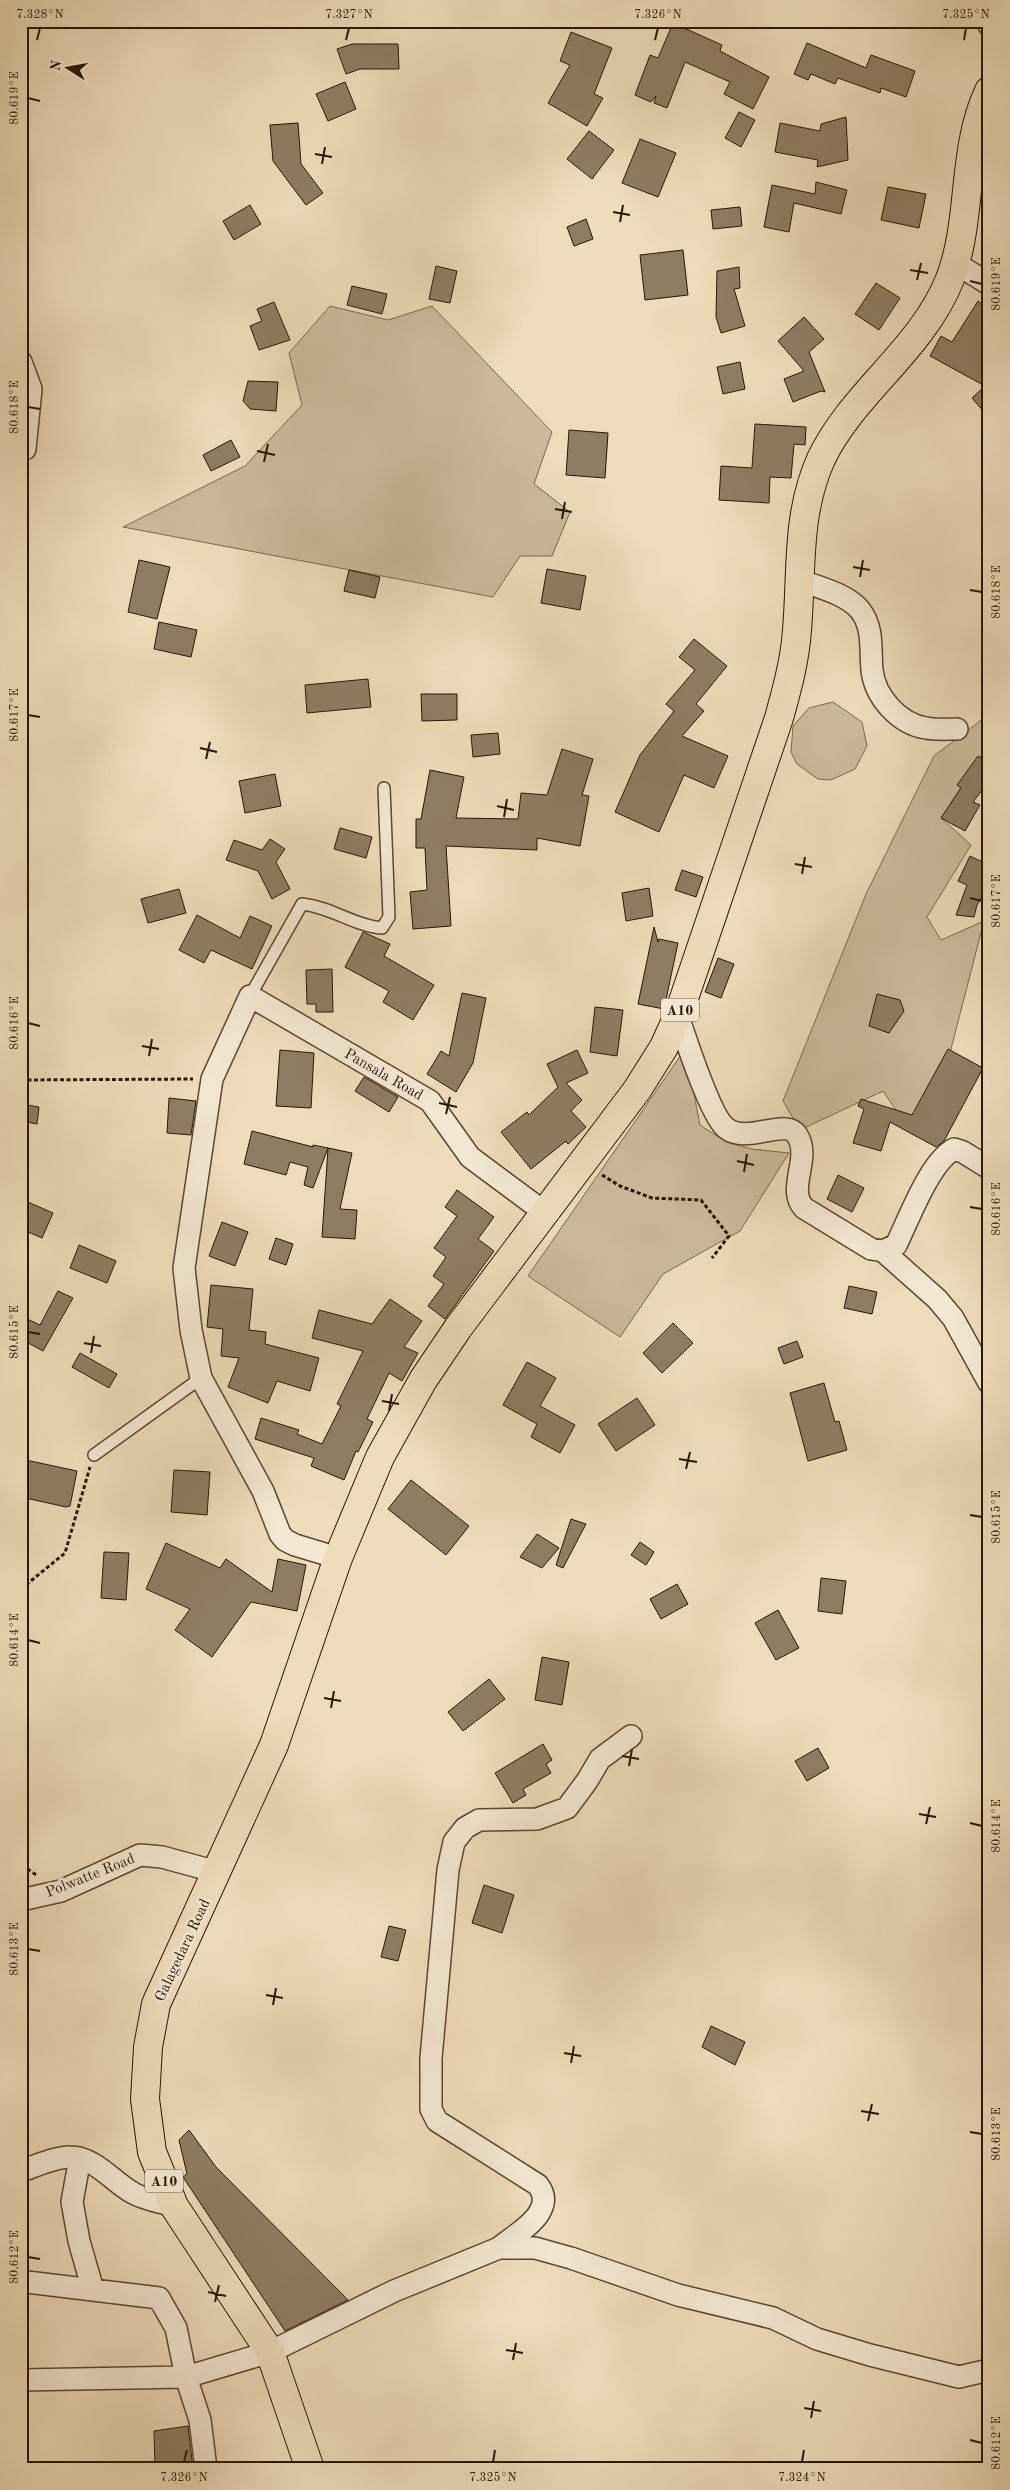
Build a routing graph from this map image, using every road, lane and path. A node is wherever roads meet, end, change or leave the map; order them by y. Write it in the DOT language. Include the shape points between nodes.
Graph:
graph roads {
  1 [pos="988,21"];
  2 [pos="989,25"];
  3 [pos="989,91"];
  4 [pos="955,263"];
  5 [pos="989,284"];
  6 [pos="21,362"];
  7 [pos="24,449"];
  8 [pos="799,580"];
  9 [pos="957,729"];
  10 [pos="384,788"];
  11 [pos="250,996"];
  12 [pos="678,1016"];
  13 [pos="212,1079"];
  14 [pos="21,1080"];
  15 [pos="582,1163"];
  16 [pos="989,1168"];
  17 [pos="544,1212"];
  18 [pos="884,1250"];
  19 [pos="712,1258"];
  20 [pos="201,1378"];
  21 [pos="989,1383"];
  22 [pos="94,1454"];
  23 [pos="338,1558"];
  24 [pos="21,1589"];
  25 [pos="631,1736"];
  26 [pos="217,1872"];
  27 [pos="21,1900"];
  28 [pos="80,2158"];
  29 [pos="21,2171"];
  30 [pos="174,2206"];
  31 [pos="499,2248"];
  32 [pos="21,2285"];
  33 [pos="93,2290"];
  34 [pos="270,2352"];
  35 [pos="989,2370"];
  36 [pos="186,2377"];
  37 [pos="21,2380"];
  38 [pos="206,2469"];
  39 [pos="310,2469"];
  1 -- 2 [label="street"];
  3 -- 4 [label="highway, A10" via="976,134"];
  4 -- 5 [label="street"];
  4 -- 8 [label="highway, A10" via="943,294 922,330 842,425 821,460 803,515"];
  6 -- 7 [label="street" via="30,389"];
  8 -- 9 [label="street" via="842,597 860,610 869,628 872,670 878,688 895,712 926,728"];
  8 -- 12 [label="highway, A10" via="797,630 779,718"];
  10 -- 11 [label="lane" via="389,917 382,928 319,906 302,904"];
  11 -- 13 [label="street"];
  11 -- 17 [label="street, Pansala Road" via="430,1101 470,1157"];
  12 -- 15 [label="highway, A10" via="653,1067"];
  12 -- 18 [label="street" via="712,1105 725,1128 748,1135 778,1128 789,1128 796,1133 801,1142 802,1156 798,1202 870,1249"];
  13 -- 14 [label="path"];
  13 -- 20 [label="street" via="184,1268 191,1330"];
  15 -- 17 [label="highway, A10"];
  15 -- 19 [label="path" via="620,1186 652,1198 700,1200 729,1236"];
  16 -- 18 [label="street" via="954,1149 945,1154 926,1184 896,1245"];
  17 -- 23 [label="highway, A10" via="423,1380 380,1457"];
  18 -- 21 [label="street" via="953,1318"];
  20 -- 22 [label="lane"];
  20 -- 23 [label="street" via="263,1491 280,1534 295,1545"];
  22 -- 24 [label="path" via="65,1552"];
  23 -- 26 [label="highway, A10" via="274,1744"];
  25 -- 31 [label="street" via="600,1759 567,1808 537,1819 479,1820 466,1828 454,1842 448,1870 430,2058 431,2109 437,2121 538,2185 544,2194 544,2205 539,2215"];
  26 -- 27 [label="street, Polwatte Road" via="162,1857 140,1855 61,1891"];
  26 -- 30 [label="highway, Galagedara Road / A10" via="156,2004 148,2047 146,2099 152,2152"];
  28 -- 29 [label="street" via="68,2157"];
  28 -- 30 [label="street" via="96,2165 135,2194"];
  28 -- 33 [label="street" via="72,2202"];
  30 -- 34 [label="highway, Galagedara Road / A10"];
  31 -- 34 [label="street" via="394,2291"];
  31 -- 35 [label="street" via="534,2248 562,2255 678,2295 773,2318 817,2339 959,2377"];
  32 -- 33 [label="street" via="26,2282"];
  33 -- 36 [label="street" via="159,2298 176,2328"];
  34 -- 36 [label="street"];
  34 -- 39 [label="highway, Galagedara Road / A10"];
  36 -- 37 [label="street"];
  36 -- 38 [label="street" via="200,2420"];
}
